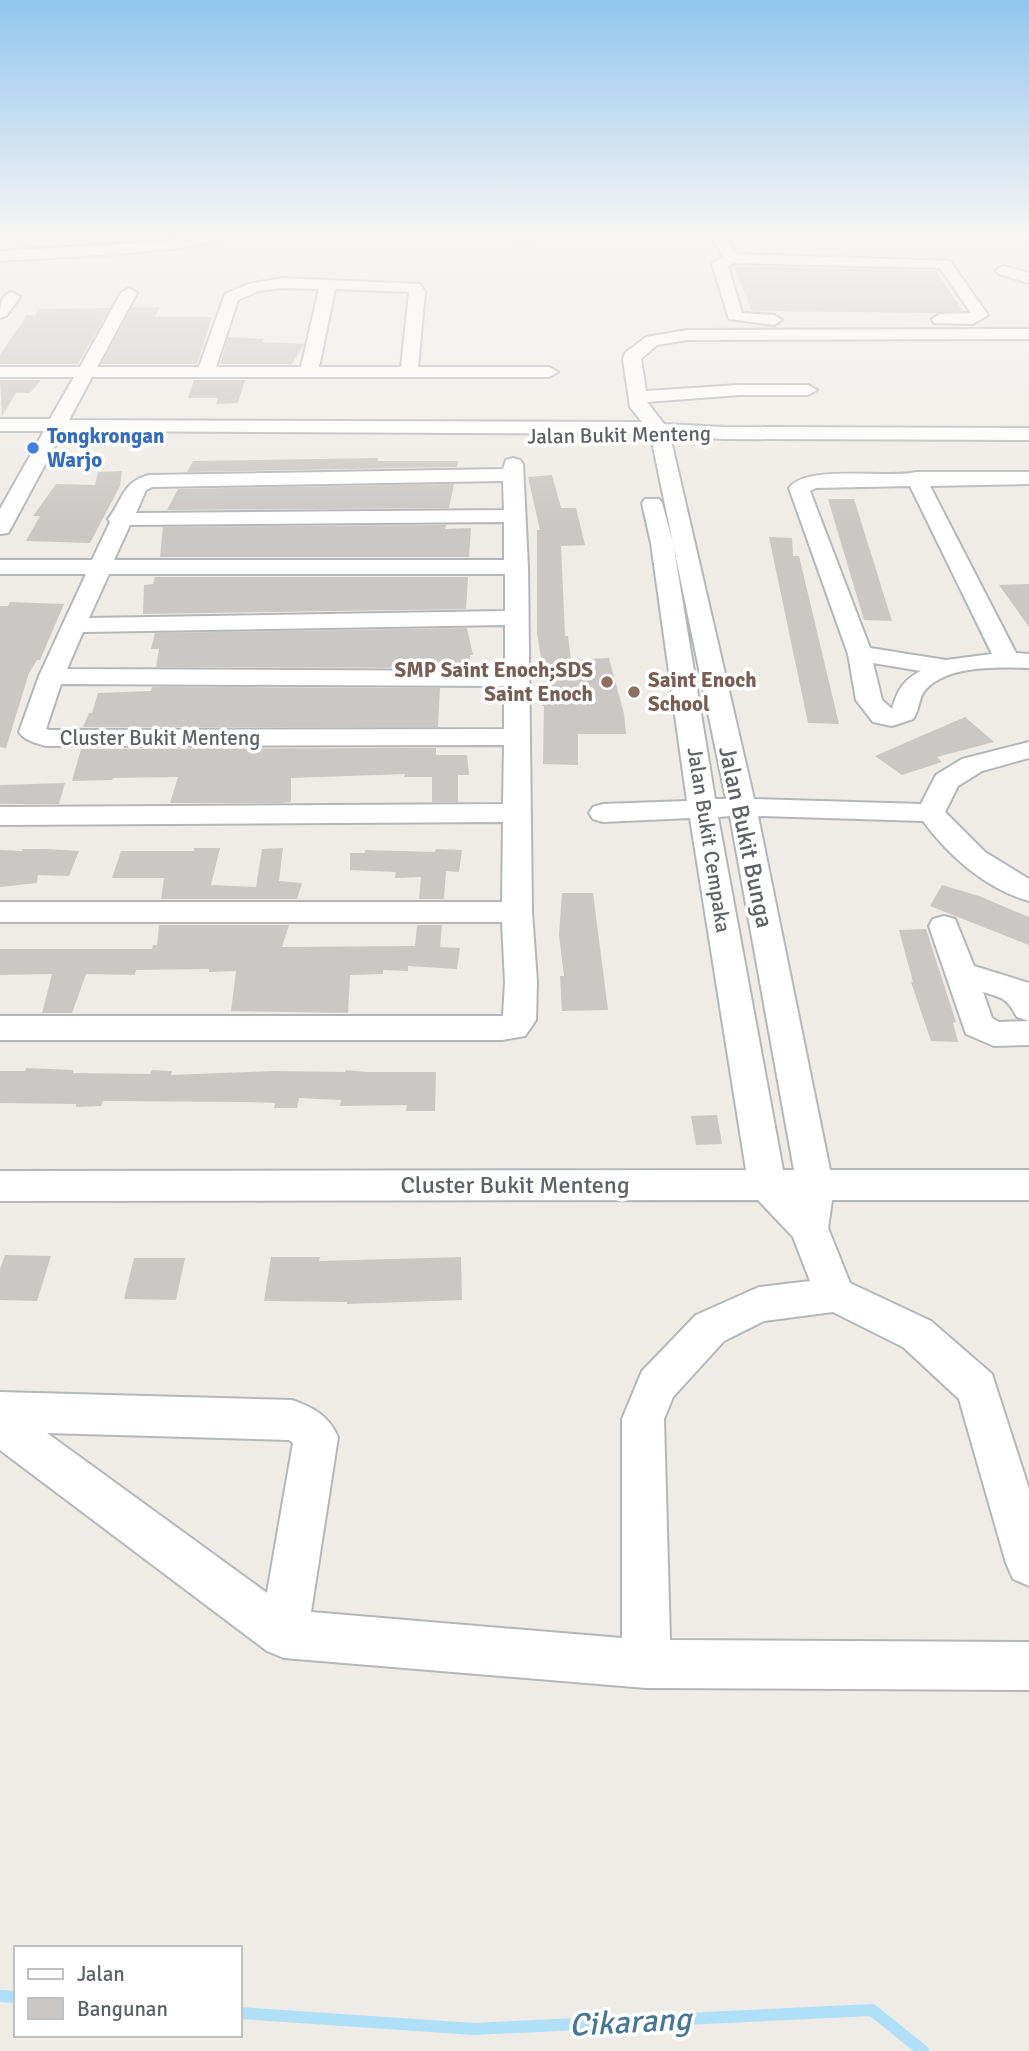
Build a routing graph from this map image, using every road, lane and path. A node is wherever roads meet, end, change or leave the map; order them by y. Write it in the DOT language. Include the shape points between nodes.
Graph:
graph roads {
  1 [pos="107,332"];
  2 [pos="219,332"];
  3 [pos="318,332"];
  4 [pos="412,332"];
  5 [pos="743,332"];
  6 [pos="957,332"];
  7 [pos="1022,334"];
  8 [pos="1029,352"];
  9 [pos="0,372"];
  10 [pos="84,372"];
  11 [pos="206,372"];
  12 [pos="309,372"];
  13 [pos="409,372"];
  14 [pos="548,372"];
  15 [pos="689,372"];
  16 [pos="808,390"];
  17 [pos="694,393"];
  18 [pos="645,423"];
  19 [pos="0,425"];
  20 [pos="55,431"];
  21 [pos="1029,434"];
  22 [pos="0,436"];
  23 [pos="916,478"];
  24 [pos="1029,478"];
  25 [pos="515,516"];
  26 [pos="119,519"];
  27 [pos="0,528"];
  28 [pos="0,567"];
  29 [pos="517,567"];
  30 [pos="98,568"];
  31 [pos="517,618"];
  32 [pos="74,625"];
  33 [pos="691,641"];
  34 [pos="860,654"];
  35 [pos="1018,660"];
  36 [pos="946,667"];
  37 [pos="51,676"];
  38 [pos="517,679"];
  39 [pos="517,737"];
  40 [pos="1029,750"];
  41 [pos="742,807"];
  42 [pos="703,809"];
  43 [pos="517,813"];
  44 [pos="603,813"];
  45 [pos="931,813"];
  46 [pos="0,816"];
  47 [pos="1029,891"];
  48 [pos="0,912"];
  49 [pos="517,912"];
  50 [pos="944,926"];
  51 [pos="962,974"];
  52 [pos="1029,1009"];
  53 [pos="0,1028"];
  54 [pos="1029,1033"];
  55 [pos="768,1185"];
  56 [pos="1029,1185"];
  57 [pos="0,1186"];
  58 [pos="815,1186"];
  59 [pos="809,1228"];
  60 [pos="835,1295"];
  61 [pos="0,1412"];
  62 [pos="0,1424"];
  63 [pos="1029,1563"];
  64 [pos="284,1634"];
  65 [pos="646,1664"];
  66 [pos="1029,1666"];
  1 -- 10 [label="street"];
  2 -- 11 [label="street"];
  3 -- 12 [label="street"];
  4 -- 13 [label="street"];
  5 -- 18 [label="street, Jalan Bukit Cempaka" via="667,336 634,353"];
  6 -- 7 [label="street, Jalan Bukit Cempaka"];
  7 -- 8 [label="street"];
  9 -- 10 [label="street"];
  10 -- 11 [label="street"];
  10 -- 20 [label="street"];
  11 -- 12 [label="street"];
  12 -- 13 [label="street"];
  13 -- 14 [label="street"];
  15 -- 17 [label="street"];
  16 -- 17 [label="street"];
  17 -- 18 [label="street"];
  18 -- 20 [label="street, Jalan Bukit Menteng"];
  18 -- 21 [label="street, Jalan Bukit Menteng" via="724,433"];
  18 -- 33 [label="street, Jalan Bukit Cempaka"];
  19 -- 20 [label="street, Jalan Bukit Menteng"];
  20 -- 22 [label="street, Jalan Bukit Menteng"];
  20 -- 27 [label="street"];
  23 -- 24 [label="street"];
  23 -- 34 [label="street" via="813,482 799,488"];
  23 -- 35 [label="street"];
  25 -- 26 [label="street"];
  25 -- 26 [label="street, Cluster Bukit Menteng" via="513,470 149,481 136,486"];
  25 -- 29 [label="street, Cluster Bukit Menteng"];
  26 -- 30 [label="street, Cluster Bukit Menteng"];
  28 -- 30 [label="street"];
  29 -- 30 [label="street"];
  29 -- 31 [label="street, Cluster Bukit Menteng"];
  30 -- 32 [label="street, Cluster Bukit Menteng"];
  31 -- 32 [label="street"];
  31 -- 38 [label="street, Cluster Bukit Menteng"];
  32 -- 37 [label="street, Cluster Bukit Menteng"];
  33 -- 41 [label="street, Jalan Bukit Bunga"];
  33 -- 42 [label="street, Jalan Bukit Cempaka"];
  34 -- 36 [label="street"];
  34 -- 36 [label="street" via="871,707 888,717 904,714 918,682"];
  35 -- 36 [label="street"];
  37 -- 38 [label="street"];
  37 -- 39 [label="street, Cluster Bukit Menteng" via="32,732 46,738"];
  38 -- 39 [label="street, Cluster Bukit Menteng"];
  39 -- 43 [label="street, Cluster Bukit Menteng"];
  40 -- 45 [label="street" via="972,765 947,781"];
  41 -- 42 [label="street"];
  41 -- 45 [label="street"];
  41 -- 58 [label="street, Jalan Bukit Bunga"];
  42 -- 44 [label="street"];
  42 -- 55 [label="street, Jalan Bukit Cempaka"];
  43 -- 46 [label="street"];
  43 -- 49 [label="street, Cluster Bukit Menteng"];
  45 -- 47 [label="street" via="953,843 983,867"];
  48 -- 49 [label="street"];
  49 -- 53 [label="street, Cluster Bukit Menteng" via="522,982 519,1020 513,1027"];
  50 -- 51 [label="street"];
  51 -- 52 [label="street" via="1015,990"];
  51 -- 54 [label="street" via="978,1026 1000,1035"];
  55 -- 57 [label="street, Cluster Bukit Menteng"];
  55 -- 58 [label="street, Cluster Bukit Menteng"];
  55 -- 59 [label="street"];
  56 -- 58 [label="street, Cluster Bukit Menteng"];
  58 -- 59 [label="street, Jalan Bukit Bunga"];
  59 -- 60 [label="street"];
  60 -- 63 [label="street" via="917,1334 977,1388"];
  60 -- 65 [label="street" via="760,1304 709,1328 657,1385 643,1419"];
  61 -- 64 [label="street" via="281,1418 308,1427 316,1437"];
  62 -- 64 [label="street"];
  64 -- 65 [label="street"];
  65 -- 66 [label="street"];
}
